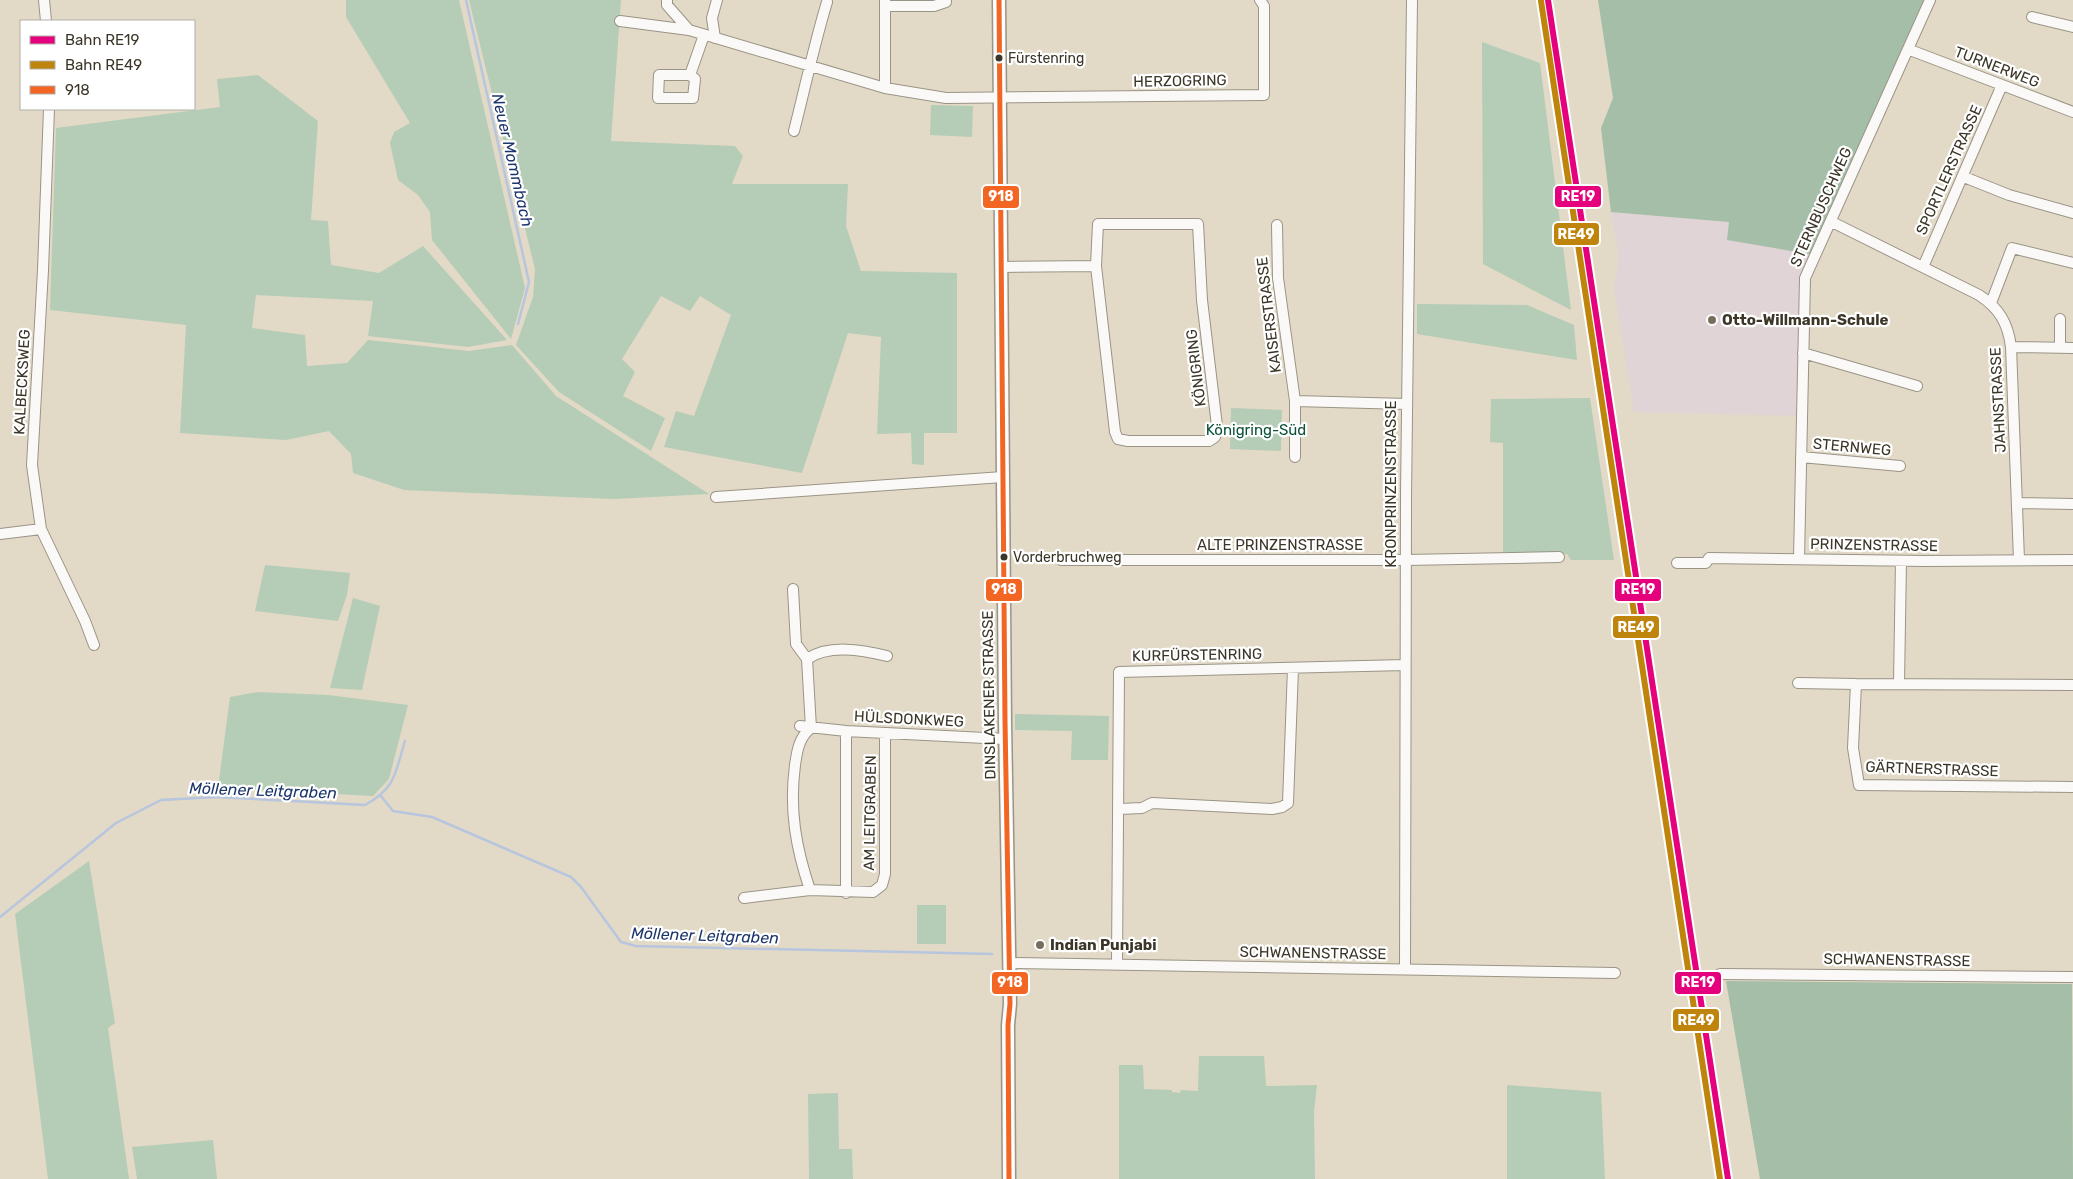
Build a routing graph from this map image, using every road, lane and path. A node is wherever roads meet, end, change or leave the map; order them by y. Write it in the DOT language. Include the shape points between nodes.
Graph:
graph roads {
  1 [pos="44,0"];
  2 [pos="667,0"];
  3 [pos="717,0"];
  4 [pos="998,0"];
  5 [pos="1260,0"];
  6 [pos="1412,0"];
  7 [pos="1930,0"];
  8 [pos="827,2"];
  9 [pos="946,2"];
  10 [pos="885,3"];
  11 [pos="2032,17"];
  12 [pos="46,20"];
  13 [pos="620,21"];
  14 [pos="2073,27"];
  15 [pos="689,30"];
  16 [pos="704,34"];
  17 [pos="715,38"];
  18 [pos="1910,50"];
  19 [pos="811,66"];
  20 [pos="690,75"];
  21 [pos="2002,85"];
  22 [pos="885,88"];
  23 [pos="999,97"];
  24 [pos="50,110"];
  25 [pos="2073,112"];
  26 [pos="794,131"];
  27 [pos="1964,177"];
  28 [pos="2073,213"];
  29 [pos="1832,222"];
  30 [pos="1277,225"];
  31 [pos="2073,263"];
  32 [pos="1096,266"];
  33 [pos="1001,267"];
  34 [pos="1923,267"];
  35 [pos="1991,303"];
  36 [pos="2060,319"];
  37 [pos="2011,347"];
  38 [pos="2060,348"];
  39 [pos="2073,348"];
  40 [pos="1803,353"];
  41 [pos="1917,386"];
  42 [pos="1295,401"];
  43 [pos="1407,404"];
  44 [pos="1295,457"];
  45 [pos="1801,457"];
  46 [pos="1900,466"];
  47 [pos="1003,477"];
  48 [pos="716,497"];
  49 [pos="2018,503"];
  50 [pos="2073,504"];
  51 [pos="41,529"];
  52 [pos="0,534"];
  53 [pos="1559,558"];
  54 [pos="1799,559"];
  55 [pos="1061,560"];
  56 [pos="1406,560"];
  57 [pos="2019,560"];
  58 [pos="2073,560"];
  59 [pos="1902,561"];
  60 [pos="1676,563"];
  61 [pos="793,589"];
  62 [pos="94,645"];
  63 [pos="887,656"];
  64 [pos="807,659"];
  65 [pos="1406,666"];
  66 [pos="1293,668"];
  67 [pos="1798,682"];
  68 [pos="1899,683"];
  69 [pos="1856,684"];
  70 [pos="2073,685"];
  71 [pos="800,726"];
  72 [pos="811,728"];
  73 [pos="846,731"];
  74 [pos="885,733"];
  75 [pos="1005,739"];
  76 [pos="2073,787"];
  77 [pos="1119,809"];
  78 [pos="810,890"];
  79 [pos="846,893"];
  80 [pos="744,898"];
  81 [pos="1010,963"];
  82 [pos="1117,964"];
  83 [pos="1404,969"];
  84 [pos="1615,973"];
  85 [pos="1720,974"];
  86 [pos="2073,977"];
  87 [pos="1010,1179"];
  1 -- 12 [label="street"];
  2 -- 15 [label="street" via="668,6"];
  3 -- 17 [label="street" via="712,18"];
  4 -- 23 [label="main road, DINSLAKENER STRASSE"];
  5 -- 23 [label="street, HERZOGRING" via="1264,6 1264,95"];
  6 -- 43 [label="street, KRONPRINZENSTRASSE"];
  7 -- 18 [label="street, STERNBUSCHWEG"];
  8 -- 19 [label="street" via="812,49"];
  9 -- 10 [label="street" via="934,6"];
  10 -- 22 [label="street"];
  11 -- 14 [label="street"];
  13 -- 15 [label="street"];
  15 -- 16 [label="street"];
  16 -- 17 [label="street"];
  16 -- 20 [label="street"];
  17 -- 19 [label="street"];
  18 -- 21 [label="street, TURNERWEG"];
  18 -- 29 [label="street, STERNBUSCHWEG"];
  19 -- 22 [label="street"];
  19 -- 26 [label="street"];
  21 -- 25 [label="street, TURNERWEG"];
  21 -- 27 [label="street, SPORTLERSTRASSE"];
  22 -- 23 [label="street" via="946,98"];
  23 -- 33 [label="main road, DINSLAKENER STRASSE"];
  24 -- 51 [label="street, KALBECKSWEG" via="32,465"];
  27 -- 28 [label="street" via="2009,195"];
  27 -- 34 [label="street, SPORTLERSTRASSE"];
  29 -- 34 [label="street, JAHNSTRASSE"];
  29 -- 40 [label="street, STERNBUSCHWEG" via="1806,278"];
  30 -- 42 [label="street, KAISERSTRASSE" via="1278,278"];
  31 -- 35 [label="street" via="2012,248"];
  32 -- 32 [label="street, KÖNIGRING" via="1098,224 1198,224 1202,300 1217,419 1215,436 1209,441 1118,439"];
  32 -- 33 [label="street"];
  33 -- 47 [label="main road, DINSLAKENER STRASSE"];
  34 -- 35 [label="street, JAHNSTRASSE"];
  35 -- 37 [label="street, JAHNSTRASSE" via="2003,317"];
  36 -- 38 [label="street"];
  37 -- 38 [label="street"];
  37 -- 49 [label="street, JAHNSTRASSE"];
  38 -- 39 [label="street"];
  40 -- 41 [label="street"];
  40 -- 45 [label="street, STERNBUSCHWEG"];
  42 -- 43 [label="street"];
  42 -- 44 [label="street, KAISERSTRASSE"];
  43 -- 56 [label="street, KRONPRINZENSTRASSE"];
  45 -- 46 [label="street, STERNWEG"];
  45 -- 54 [label="street, STERNBUSCHWEG"];
  47 -- 48 [label="street"];
  47 -- 75 [label="main road, DINSLAKENER STRASSE"];
  49 -- 50 [label="street"];
  49 -- 57 [label="street, JAHNSTRASSE"];
  51 -- 52 [label="street"];
  51 -- 62 [label="street, KALBECKSWEG"];
  53 -- 56 [label="street, ALTE PRINZENSTRASSE"];
  54 -- 59 [label="street, PRINZENSTRASSE"];
  54 -- 60 [label="street, PRINZENSTRASSE" via="1709,558 1706,563"];
  55 -- 56 [label="street, ALTE PRINZENSTRASSE"];
  56 -- 65 [label="street, KRONPRINZENSTRASSE"];
  57 -- 58 [label="street, PRINZENSTRASSE"];
  57 -- 59 [label="street, PRINZENSTRASSE"];
  59 -- 68 [label="street"];
  61 -- 64 [label="street" via="796,644"];
  63 -- 64 [label="street" via="863,650 818,651"];
  64 -- 72 [label="street"];
  65 -- 66 [label="street, KURFÜRSTENRING"];
  65 -- 83 [label="street, KRONPRINZENSTRASSE"];
  66 -- 77 [label="street" via="1288,803 1272,809 1152,803 1142,808"];
  66 -- 77 [label="street, KURFÜRSTENRING" via="1119,672"];
  67 -- 69 [label="street"];
  68 -- 69 [label="street"];
  68 -- 70 [label="street"];
  69 -- 76 [label="street, GÄRTNERSTRASSE" via="1853,748 1859,785"];
  71 -- 72 [label="street, HÜLSDONKWEG"];
  72 -- 73 [label="street, HÜLSDONKWEG"];
  72 -- 78 [label="street" via="803,734 800,743 792,788 793,825 799,858"];
  73 -- 74 [label="street, HÜLSDONKWEG"];
  73 -- 79 [label="street, AM LEITGRABEN"];
  74 -- 75 [label="street, HÜLSDONKWEG"];
  74 -- 79 [label="street, AM LEITGRABEN" via="885,874 882,885 873,892"];
  75 -- 81 [label="main road, DINSLAKENER STRASSE"];
  77 -- 82 [label="street, KURFÜRSTENRING"];
  78 -- 79 [label="street, AM LEITGRABEN"];
  78 -- 80 [label="street, AM LEITGRABEN"];
  81 -- 82 [label="street, SCHWANENSTRASSE"];
  81 -- 87 [label="main road, DINSLAKENER STRASSE"];
  82 -- 83 [label="street, SCHWANENSTRASSE"];
  83 -- 84 [label="street, SCHWANENSTRASSE"];
  85 -- 86 [label="street, SCHWANENSTRASSE"];
}
